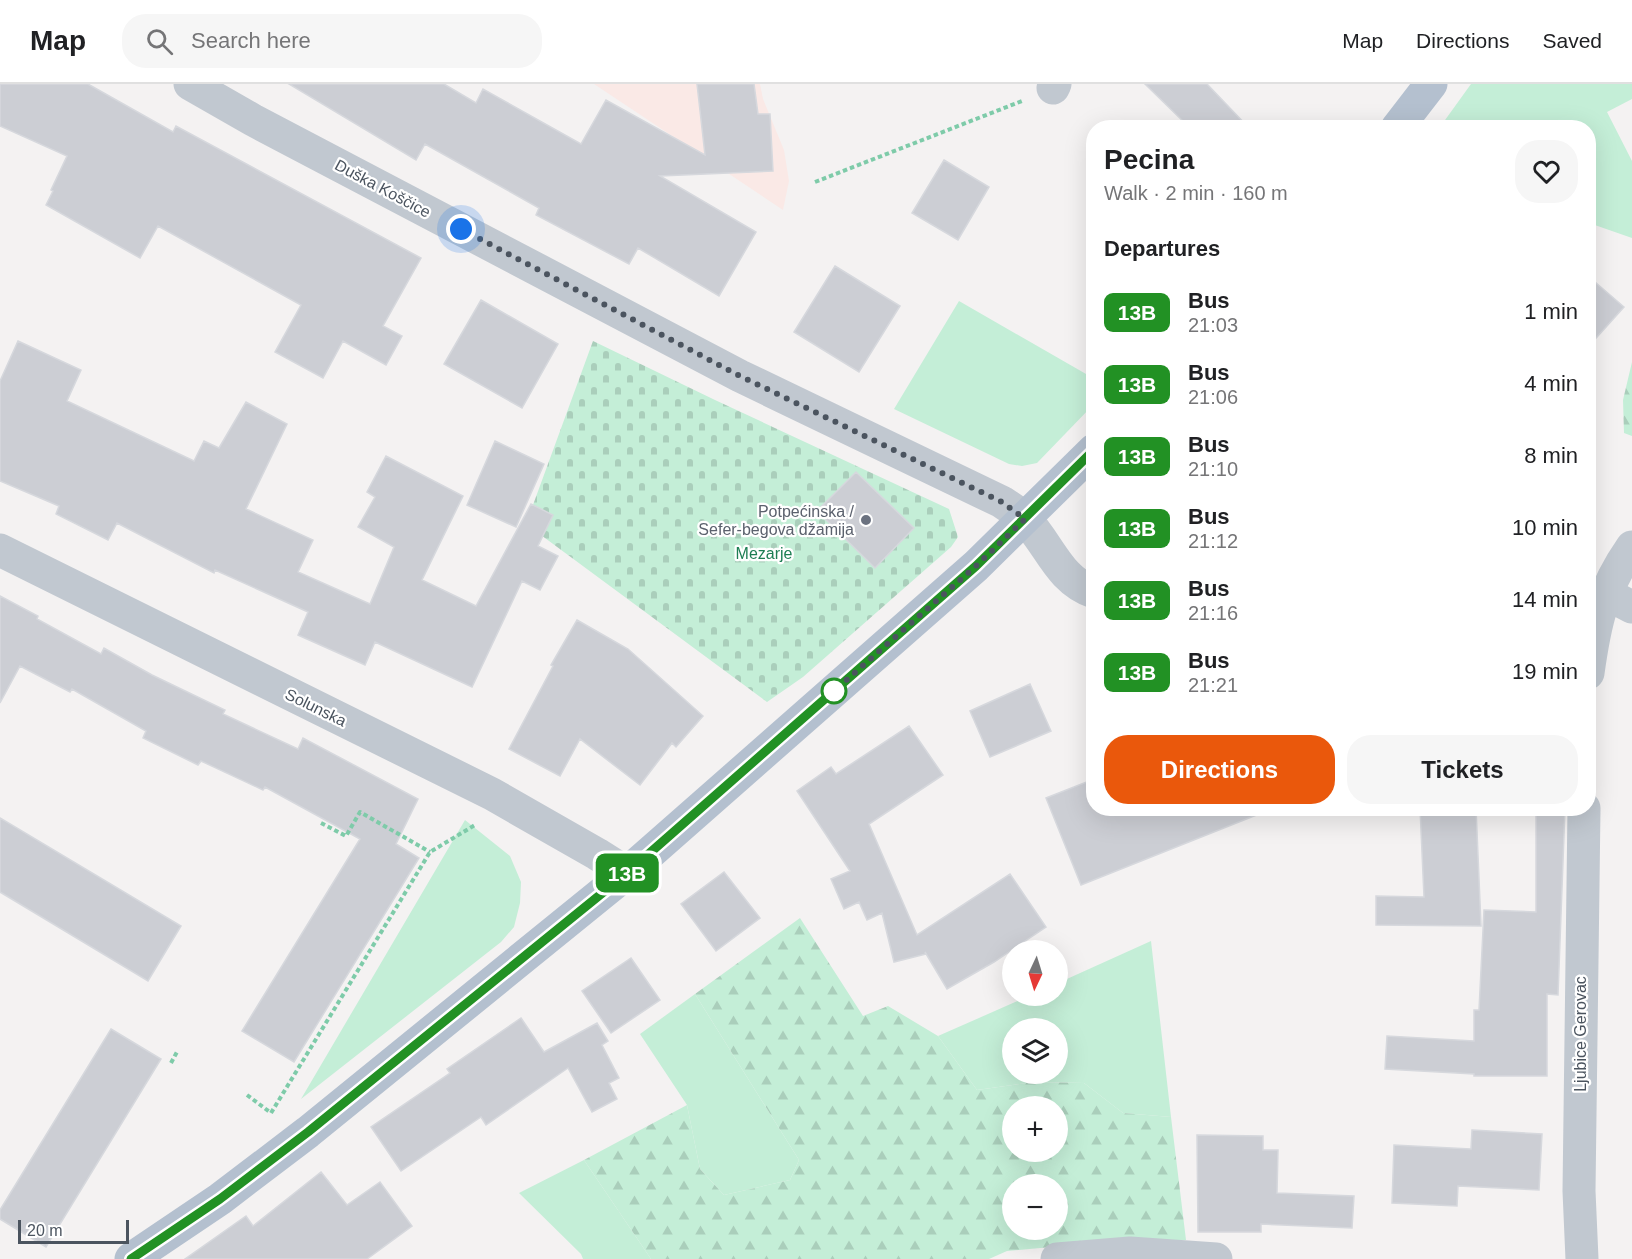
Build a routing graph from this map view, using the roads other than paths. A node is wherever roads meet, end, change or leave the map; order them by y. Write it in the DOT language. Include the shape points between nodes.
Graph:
graph roads {
  1 [pos="190,84"];
  2 [pos="1431,84"];
  3 [pos="1403,120"];
  4 [pos="1086,458"];
  5 [pos="1025,519"];
  6 [pos="1632,547"];
  7 [pos="0,550"];
  8 [pos="1086,589"];
  9 [pos="1609,598"];
  10 [pos="1596,626"];
  11 [pos="1584,816"];
  12 [pos="627,873"];
  13 [pos="130,1259"];
  14 [pos="1057,1259"];
  15 [pos="1216,1259"];
  16 [pos="1582,1259"];
  1 -- 5 [label="street, Duška Koščice" via="740,376 957,479"];
  2 -- 3 [label="main road"];
  4 -- 5 [label="main road"];
  5 -- 8 [label="street, Duška Koščice" via="1066,574"];
  5 -- 12 [label="main road"];
  6 -- 9 [label="street" via="1616,570"];
  7 -- 12 [label="street, Solunska" via="492,794"];
  9 -- 10 [label="street"];
  11 -- 16 [label="street, Ljubice Gerovac" via="1579,1191"];
  12 -- 13 [label="main road" via="308,1132 220,1199"];
  14 -- 15 [label="street" via="1130,1253"];
}
